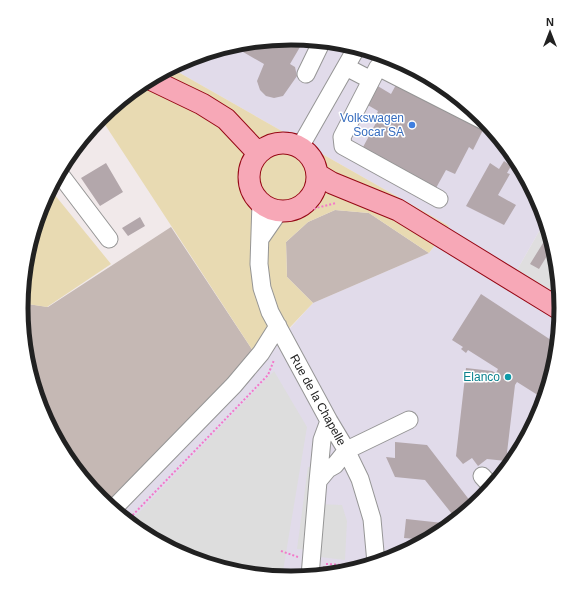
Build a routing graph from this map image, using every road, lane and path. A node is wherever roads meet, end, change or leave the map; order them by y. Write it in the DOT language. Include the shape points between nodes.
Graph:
graph roads {
  1 [pos="319,47"];
  2 [pos="354,53"];
  3 [pos="346,67"];
  4 [pos="306,74"];
  5 [pos="371,80"];
  6 [pos="156,82"];
  7 [pos="466,112"];
  8 [pos="300,147"];
  9 [pos="258,153"];
  10 [pos="317,174"];
  11 [pos="62,178"];
  12 [pos="364,195"];
  13 [pos="439,200"];
  14 [pos="307,201"];
  15 [pos="261,202"];
  16 [pos="280,210"];
  17 [pos="260,239"];
  18 [pos="109,240"];
  19 [pos="554,306"];
  20 [pos="278,326"];
  21 [pos="410,420"];
  22 [pos="329,421"];
  23 [pos="347,450"];
  24 [pos="318,481"];
  25 [pos="117,505"];
  26 [pos="372,558"];
  27 [pos="320,563"];
  28 [pos="352,564"];
  29 [pos="311,570"];
  1 -- 4 [label="street"];
  2 -- 3 [label="street"];
  3 -- 5 [label="street"];
  3 -- 8 [label="street"];
  5 -- 7 [label="street" via="378,67"];
  5 -- 13 [label="street" via="342,137 343,146"];
  6 -- 9 [label="main road" via="202,104 226,119"];
  8 -- 9 [label="main road" via="290,143 278,143 267,146"];
  8 -- 10 [label="main road" via="315,163"];
  9 -- 15 [label="main road" via="252,162 250,178 254,194"];
  10 -- 12 [label="main road" via="332,183"];
  10 -- 14 [label="main road" via="315,189"];
  11 -- 18 [label="street"];
  12 -- 14 [label="main road" via="330,194"];
  12 -- 19 [label="main road" via="398,210"];
  14 -- 16 [label="main road" via="294,209"];
  15 -- 16 [label="main road" via="270,208"];
  15 -- 17 [label="street, Rue de la Chapelle"];
  16 -- 17 [label="street"];
  17 -- 20 [label="street, Rue de la Chapelle" via="259,264 262,288"];
  20 -- 22 [label="street, Rue de la Chapelle"];
  20 -- 25 [label="street" via="261,353 234,385"];
  21 -- 23 [label="street"];
  22 -- 23 [label="street, Rue de la Chapelle"];
  22 -- 24 [label="street" via="322,440"];
  23 -- 24 [label="street" via="336,465 328,469"];
  23 -- 26 [label="street, Rue de la Chapelle" via="368,504 374,534"];
  24 -- 29 [label="street"];
  27 -- 28 [label="path"];
}
